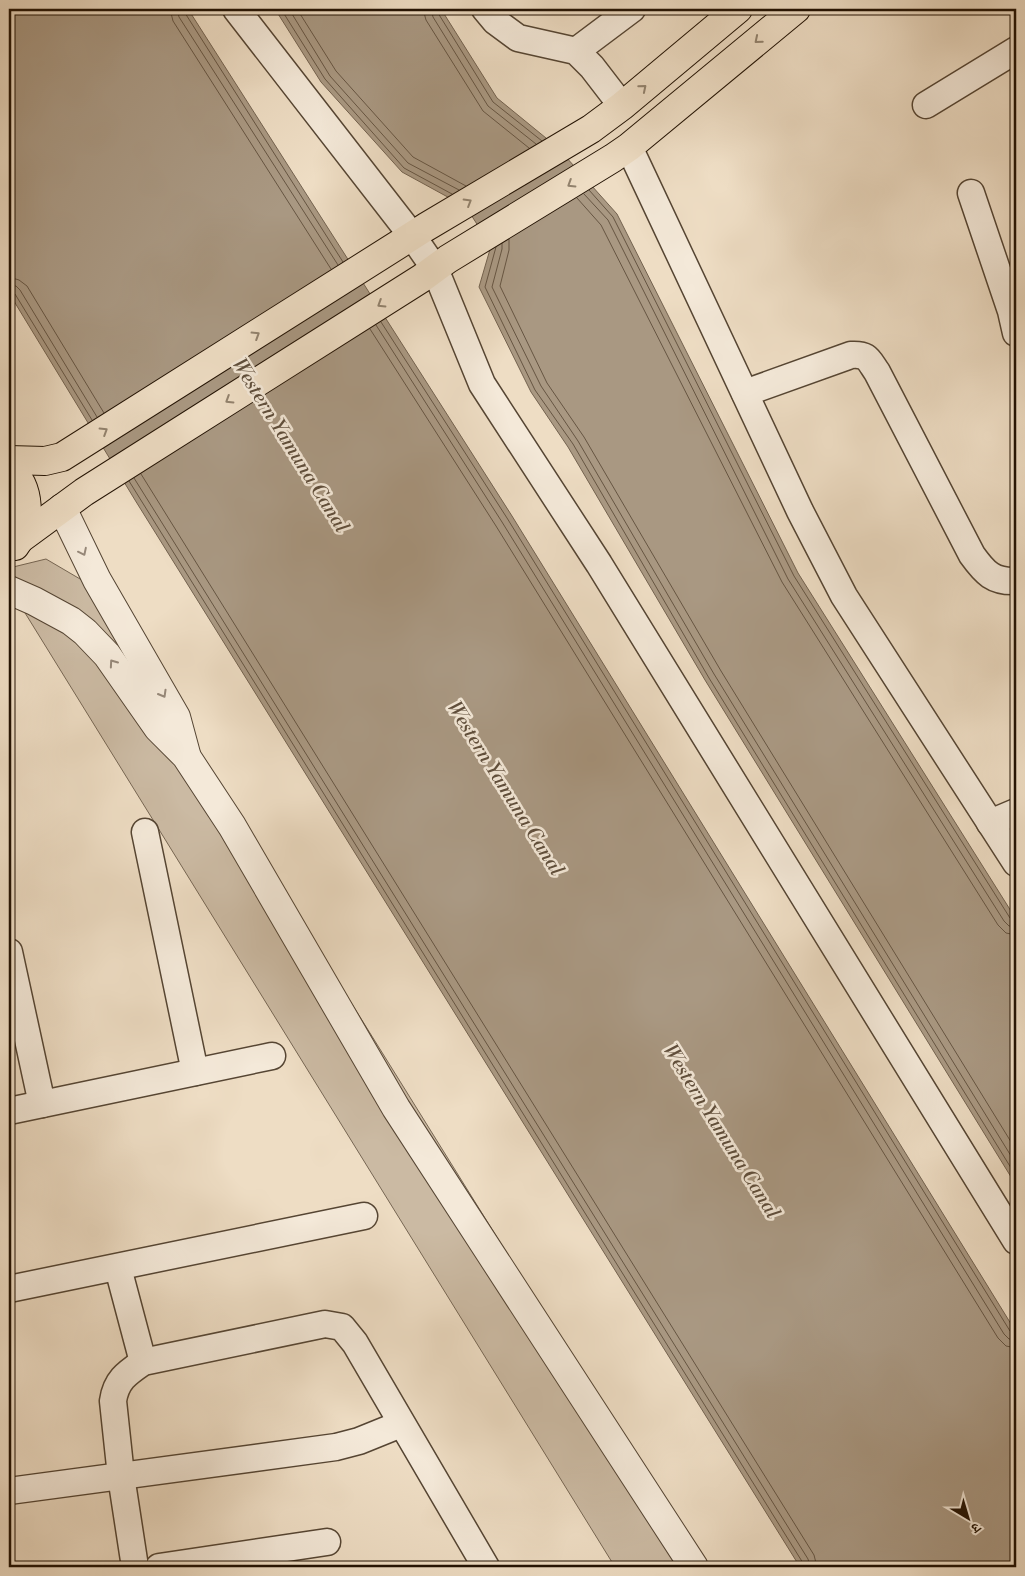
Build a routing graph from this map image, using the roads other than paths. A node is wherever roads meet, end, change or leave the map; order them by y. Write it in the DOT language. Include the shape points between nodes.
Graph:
graph roads {
  1 [pos="236,9"];
  2 [pos="484,9"];
  3 [pos="632,9"];
  4 [pos="738,9"];
  5 [pos="796,9"];
  6 [pos="1016,50"];
  7 [pos="576,51"];
  8 [pos="926,105"];
  9 [pos="622,106"];
  10 [pos="621,153"];
  11 [pos="971,192"];
  12 [pos="413,236"];
  13 [pos="435,269"];
  14 [pos="1016,333"];
  15 [pos="745,393"];
  16 [pos="9,460"];
  17 [pos="9,468"];
  18 [pos="62,508"];
  19 [pos="14,547"];
  20 [pos="1016,581"];
  21 [pos="9,590"];
  22 [pos="186,756"];
  23 [pos="1016,812"];
  24 [pos="990,823"];
  25 [pos="145,832"];
  26 [pos="1016,863"];
  27 [pos="9,952"];
  28 [pos="272,1056"];
  29 [pos="195,1072"];
  30 [pos="42,1104"];
  31 [pos="9,1111"];
  32 [pos="364,1216"];
  33 [pos="1016,1241"];
  34 [pos="118,1268"];
  35 [pos="9,1289"];
  36 [pos="143,1362"];
  37 [pos="401,1424"];
  38 [pos="121,1476"];
  39 [pos="9,1491"];
  40 [pos="327,1542"];
  41 [pos="135,1567"];
  42 [pos="159,1567"];
  43 [pos="485,1567"];
  44 [pos="694,1567"];
  1 -- 12 [label="street"];
  2 -- 7 [label="street" via="494,21 518,38"];
  3 -- 7 [label="street"];
  9 -- 4 [label="highway, one-way"];
  5 -- 10 [label="highway, one-way"];
  6 -- 8 [label="street"];
  7 -- 9 [label="street"];
  12 -- 9 [label="highway, one-way" via="591,129"];
  10 -- 13 [label="highway, one-way"];
  10 -- 15 [label="street"];
  11 -- 14 [label="street"];
  12 -- 13 [label="street"];
  16 -- 12 [label="highway, one-way" via="45,461 62,457"];
  13 -- 18 [label="highway, one-way"];
  13 -- 33 [label="street" via="482,384 598,564"];
  15 -- 20 [label="street" via="861,354 877,372 972,555 989,575 1000,581"];
  15 -- 24 [label="street" via="844,596"];
  17 -- 19 [label="highway" via="22,486 27,504 26,522"];
  18 -- 19 [label="highway"];
  18 -- 22 [label="street, one-way" via="97,580 176,717"];
  22 -- 21 [label="street, one-way" via="158,728 107,655 85,632 71,621"];
  22 -- 44 [label="street" via="232,826 396,1108"];
  23 -- 24 [label="street"];
  24 -- 26 [label="street"];
  25 -- 29 [label="street"];
  27 -- 30 [label="street"];
  28 -- 29 [label="street"];
  29 -- 30 [label="street"];
  30 -- 31 [label="street"];
  32 -- 34 [label="street"];
  34 -- 35 [label="street"];
  34 -- 36 [label="street"];
  36 -- 37 [label="street" via="325,1324 334,1325 342,1327 355,1343"];
  36 -- 38 [label="street" via="121,1379 114,1390"];
  37 -- 38 [label="street" via="336,1447"];
  37 -- 43 [label="street"];
  38 -- 39 [label="street"];
  38 -- 41 [label="street"];
  40 -- 42 [label="street"];
}
